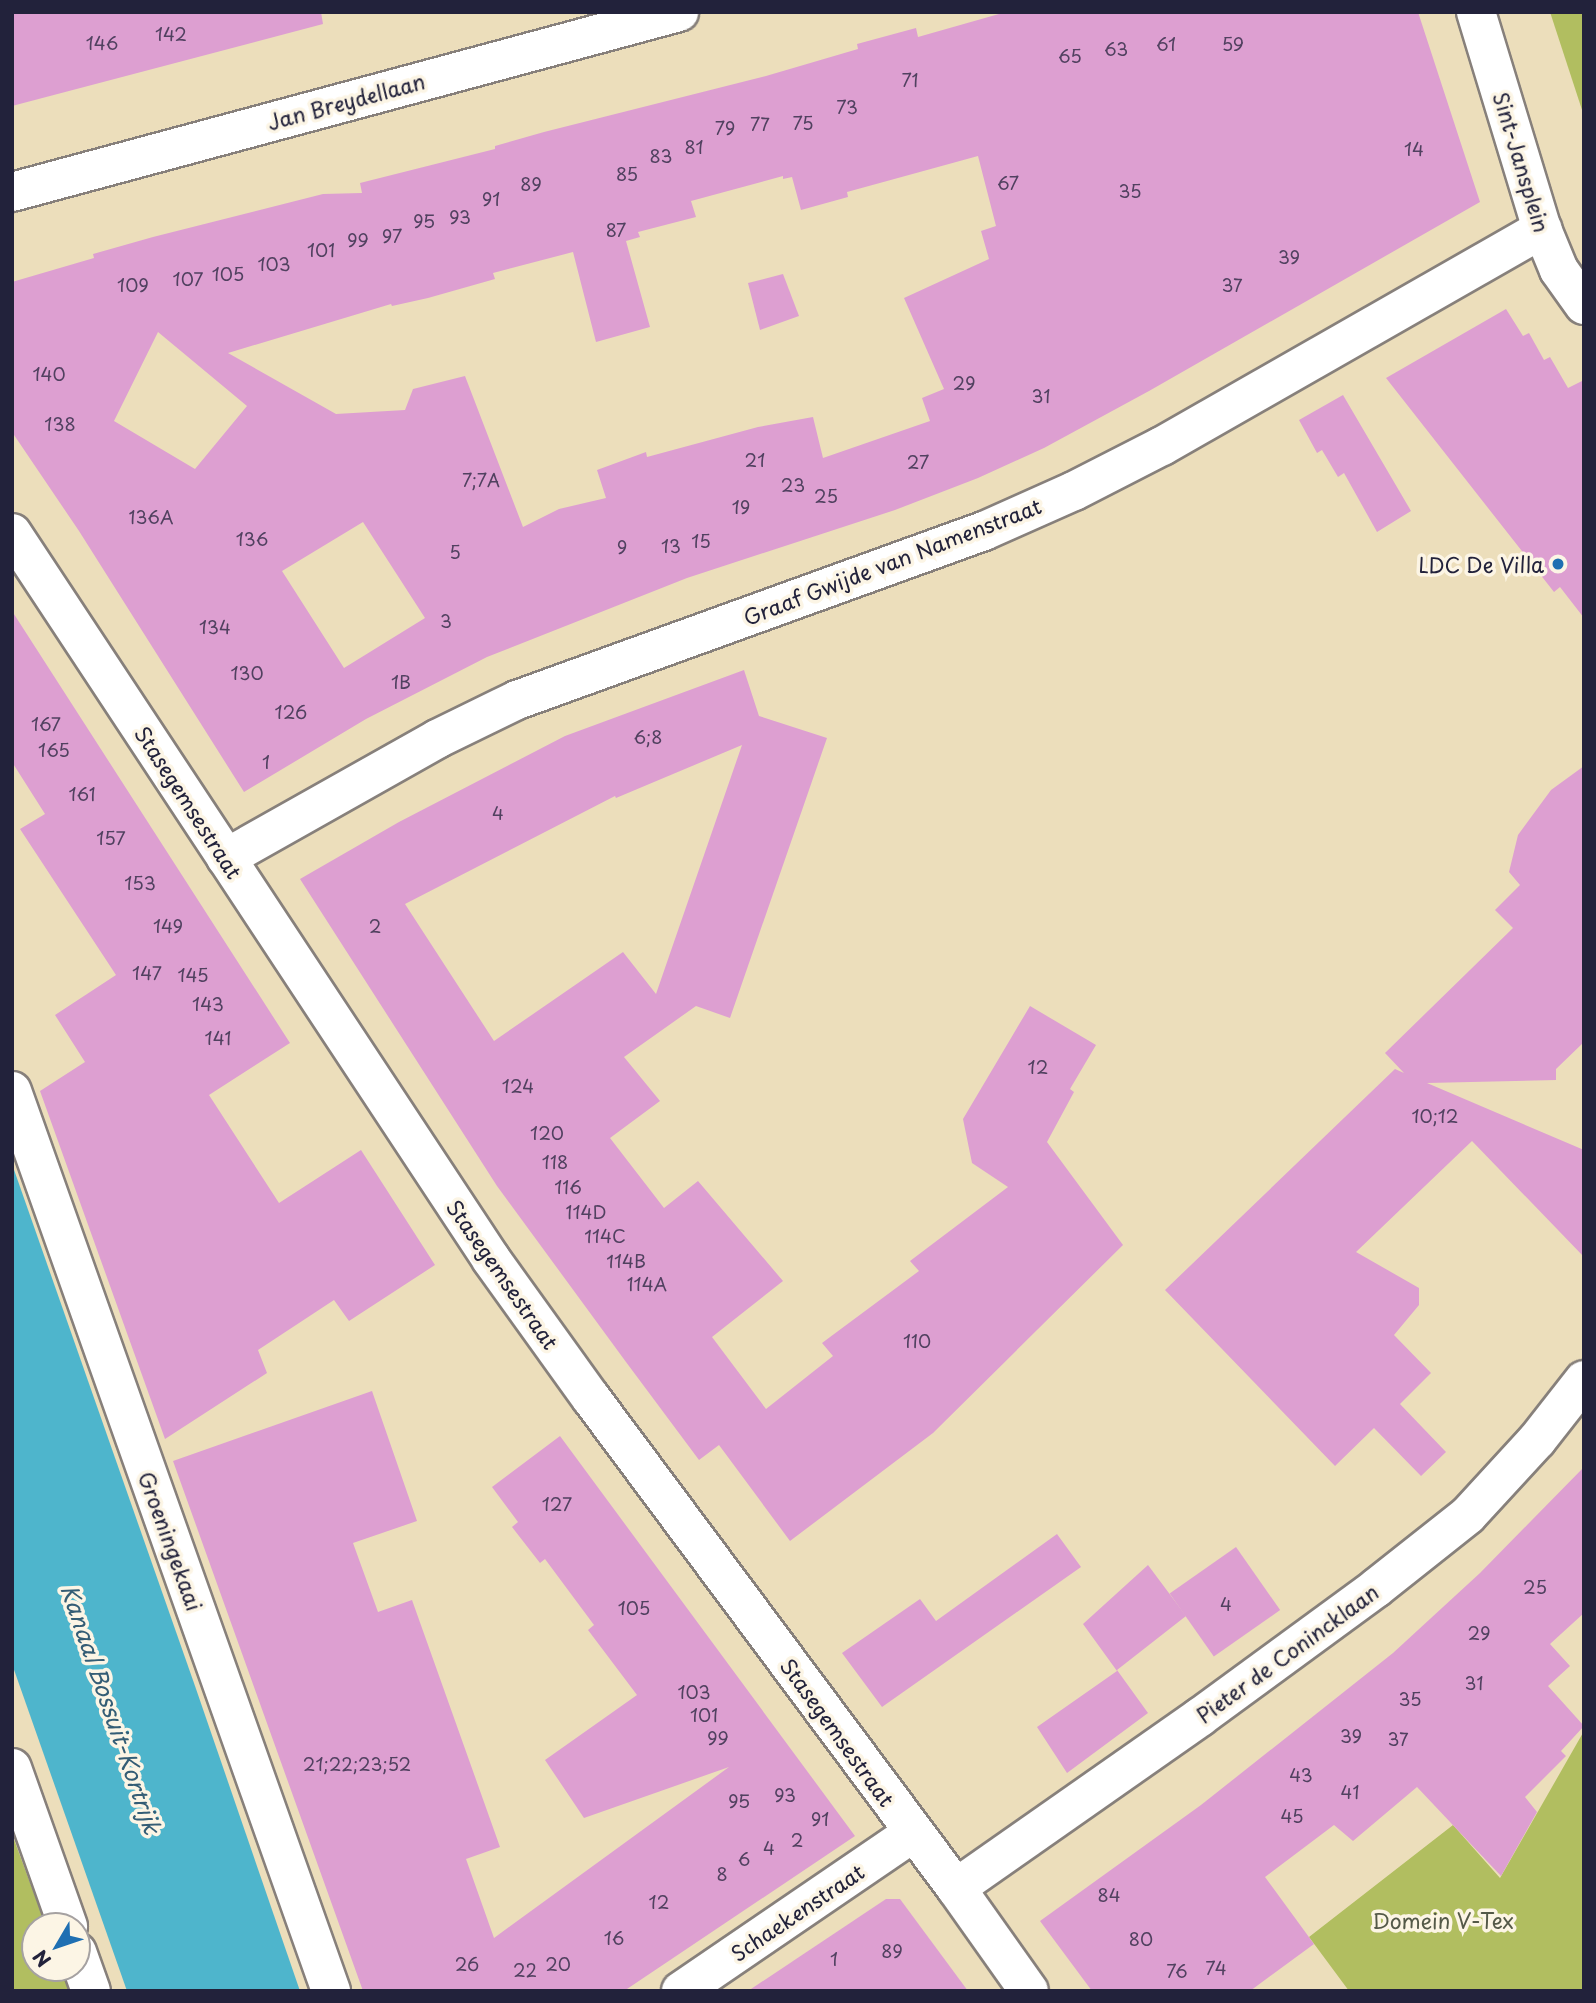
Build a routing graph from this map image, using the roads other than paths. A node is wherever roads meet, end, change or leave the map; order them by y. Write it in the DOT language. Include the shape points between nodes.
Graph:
graph roads {
  1 [pos="679,12"];
  2 [pos="1476,12"];
  3 [pos="12,192"];
  4 [pos="1542,229"];
  5 [pos="1584,305"];
  6 [pos="12,533"];
  7 [pos="226,858"];
  8 [pos="12,1091"];
  9 [pos="1584,1380"];
  10 [pos="12,1768"];
  11 [pos="912,1833"];
  12 [pos="956,1888"];
  13 [pos="63,1912"];
  14 [pos="331,1991"];
  15 [pos="681,1991"];
  16 [pos="1029,1991"];
  1 -- 3 [label="street, Jan Breydellaan"];
  2 -- 4 [label="street, Sint-Jansplein"];
  4 -- 5 [label="street, Sint-Jansplein" via="1559,270"];
  4 -- 7 [label="street, Graaf Gwijde van Namenstraat" via="1162,446 1074,491 984,531 517,700 437,739"];
  6 -- 7 [label="street, Stasegemsestraat"];
  7 -- 11 [label="street, Stasegemsestraat" via="491,1259"];
  8 -- 14 [label="street, Groeningekaai"];
  9 -- 12 [label="street, Pieter de Conincklaan" via="1468,1516 1200,1717"];
  10 -- 13 [label="street"];
  11 -- 12 [label="street, Stasegemsestraat"];
  11 -- 15 [label="street, Schaekenstraat"];
  12 -- 16 [label="street, Stasegemsestraat"];
}
